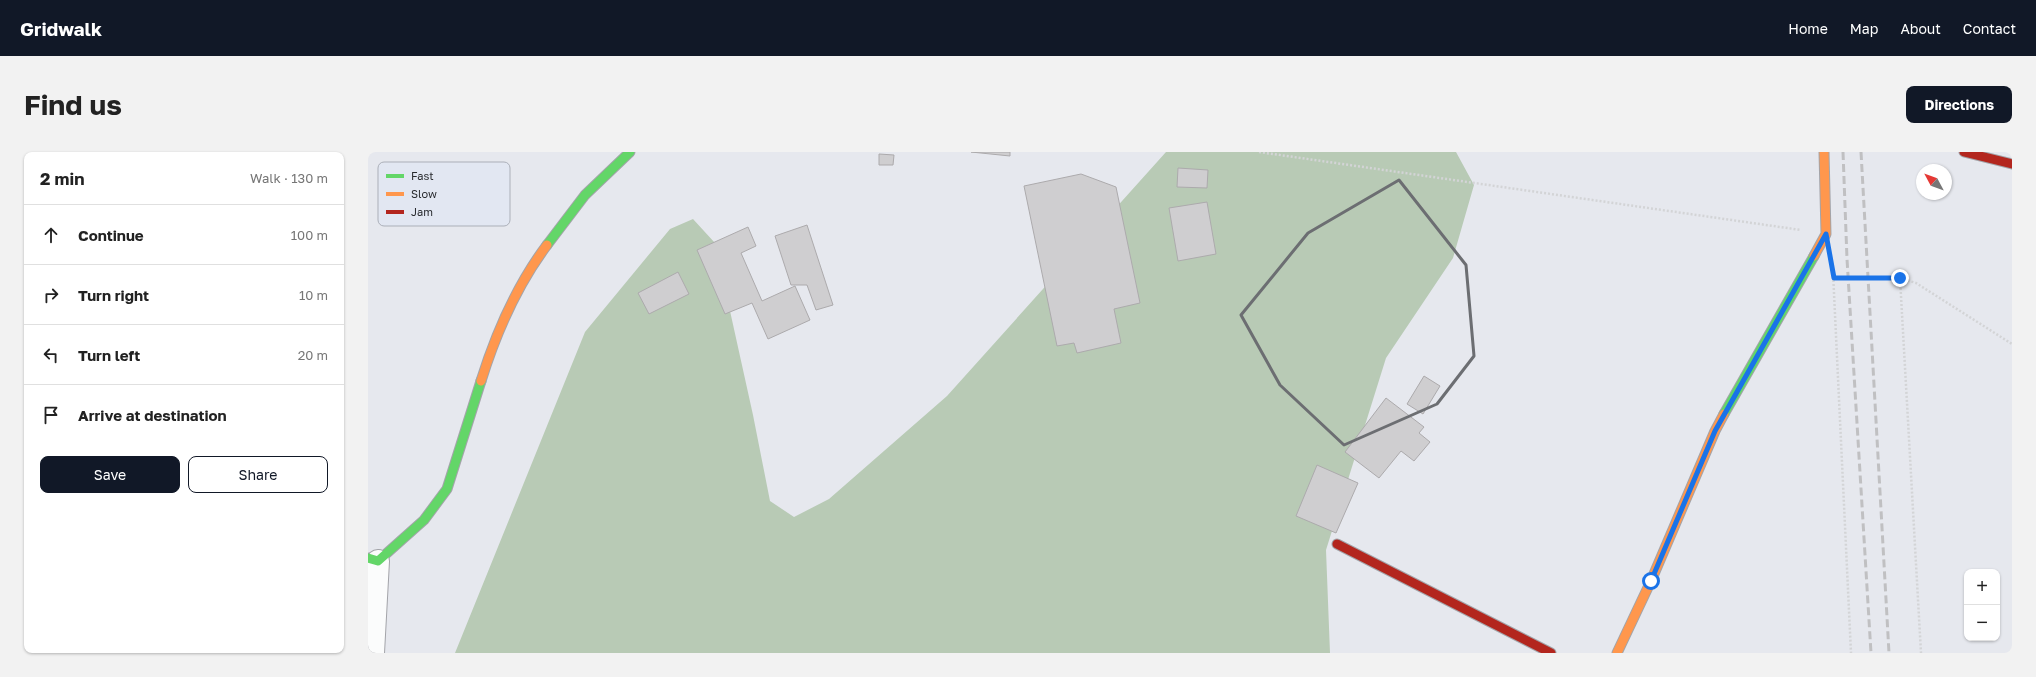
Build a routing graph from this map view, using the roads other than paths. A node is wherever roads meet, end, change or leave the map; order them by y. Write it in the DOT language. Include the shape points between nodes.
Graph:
graph roads {
  1 [pos="630,152"];
  2 [pos="1824,152"];
  3 [pos="1964,152"];
  4 [pos="2012,164"];
  5 [pos="1337,544"];
  6 [pos="373,560"];
  7 [pos="373,653"];
  8 [pos="1551,653"];
  9 [pos="1616,653"];
  1 -- 6 [label="street" via="585,195 532,265 493,343 447,489 424,520"];
  2 -- 9 [label="street" via="1826,234 1715,431 1651,581"];
  3 -- 4 [label="street"];
  5 -- 8 [label="street"];
  6 -- 7 [label="street"];
}
